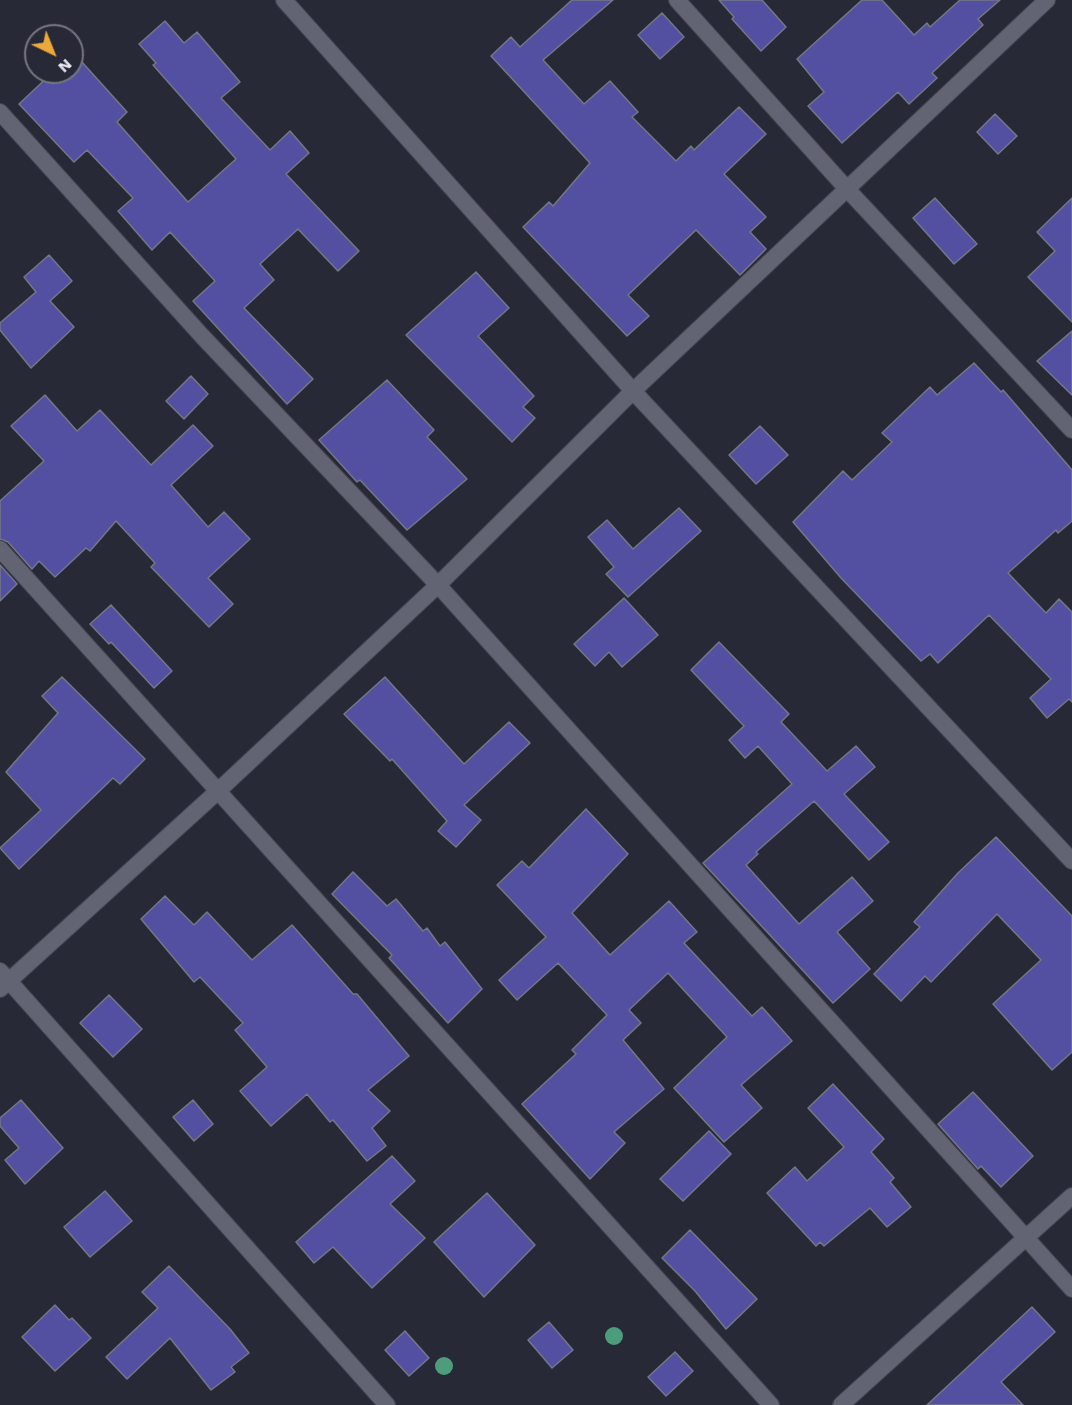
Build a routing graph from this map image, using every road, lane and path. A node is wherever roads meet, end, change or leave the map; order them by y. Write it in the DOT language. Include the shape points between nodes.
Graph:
graph roads {
  1 [pos="284,0"];
  2 [pos="677,0"];
  3 [pos="1047,0"];
  4 [pos="0,112"];
  5 [pos="847,189"];
  6 [pos="633,391"];
  7 [pos="1072,430"];
  8 [pos="0,549"];
  9 [pos="438,585"];
  10 [pos="218,791"];
  11 [pos="1072,861"];
  12 [pos="3,980"];
  13 [pos="1072,1197"];
  14 [pos="1026,1237"];
  15 [pos="1072,1289"];
  16 [pos="387,1405"];
  17 [pos="771,1405"];
  18 [pos="841,1405"];
  1 -- 6 [label="street"];
  2 -- 5 [label="street"];
  3 -- 5 [label="street"];
  4 -- 9 [label="street" via="202,336"];
  5 -- 6 [label="street"];
  5 -- 7 [label="street"];
  6 -- 9 [label="street"];
  6 -- 11 [label="street"];
  8 -- 10 [label="street"];
  9 -- 10 [label="street"];
  9 -- 14 [label="street"];
  10 -- 12 [label="street"];
  10 -- 17 [label="street"];
  12 -- 16 [label="street"];
  13 -- 14 [label="street"];
  14 -- 15 [label="street"];
  14 -- 18 [label="street"];
}
